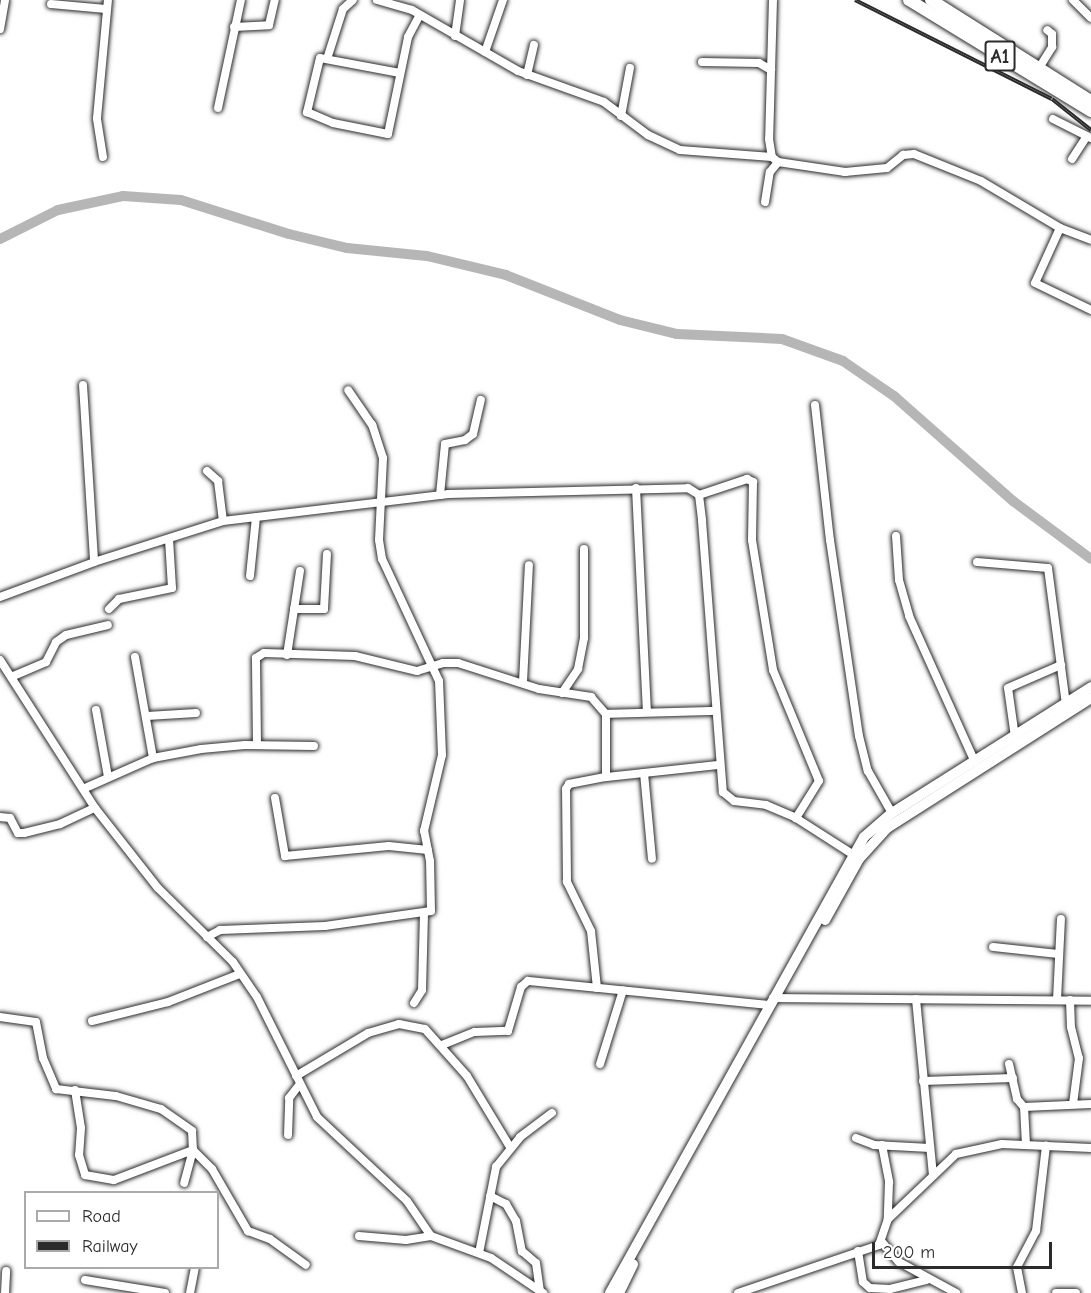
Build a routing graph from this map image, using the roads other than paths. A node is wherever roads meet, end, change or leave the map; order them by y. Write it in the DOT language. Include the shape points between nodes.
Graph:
graph roads {
  1 [pos="5,0"];
  2 [pos="241,0"];
  3 [pos="275,0"];
  4 [pos="353,0"];
  5 [pos="376,0"];
  6 [pos="460,0"];
  7 [pos="503,0"];
  8 [pos="773,0"];
  9 [pos="909,0"];
  10 [pos="930,0"];
  11 [pos="1072,0"];
  12 [pos="396,2"];
  13 [pos="51,4"];
  14 [pos="107,5"];
  15 [pos="419,16"];
  16 [pos="1091,18"];
  17 [pos="234,27"];
  18 [pos="0,29"];
  19 [pos="1047,30"];
  20 [pos="455,36"];
  21 [pos="534,45"];
  22 [pos="485,52"];
  23 [pos="327,59"];
  24 [pos="702,62"];
  25 [pos="630,68"];
  26 [pos="1039,68"];
  27 [pos="771,70"];
  28 [pos="400,73"];
  29 [pos="527,75"];
  30 [pos="1091,101"];
  31 [pos="218,108"];
  32 [pos="1091,111"];
  33 [pos="621,116"];
  34 [pos="1053,119"];
  35 [pos="1089,137"];
  36 [pos="103,157"];
  37 [pos="775,159"];
  38 [pos="1072,159"];
  39 [pos="765,202"];
  40 [pos="1060,228"];
  41 [pos="1091,240"];
  42 [pos="1091,310"];
  43 [pos="83,385"];
  44 [pos="348,390"];
  45 [pos="481,400"];
  46 [pos="815,405"];
  47 [pos="207,471"];
  48 [pos="636,488"];
  49 [pos="440,495"];
  50 [pos="699,495"];
  51 [pos="382,503"];
  52 [pos="256,517"];
  53 [pos="223,522"];
  54 [pos="896,536"];
  55 [pos="169,539"];
  56 [pos="584,549"];
  57 [pos="327,554"];
  58 [pos="94,562"];
  59 [pos="977,562"];
  60 [pos="529,565"];
  61 [pos="300,571"];
  62 [pos="250,576"];
  63 [pos="0,597"];
  64 [pos="109,609"];
  65 [pos="294,609"];
  66 [pos="108,625"];
  67 [pos="287,655"];
  68 [pos="135,657"];
  69 [pos="0,660"];
  70 [pos="1061,665"];
  71 [pos="432,667"];
  72 [pos="11,677"];
  73 [pos="523,682"];
  74 [pos="1091,687"];
  75 [pos="562,693"];
  76 [pos="1091,698"];
  77 [pos="1066,705"];
  78 [pos="96,710"];
  79 [pos="715,711"];
  80 [pos="196,712"];
  81 [pos="647,712"];
  82 [pos="606,714"];
  83 [pos="147,716"];
  84 [pos="1015,737"];
  85 [pos="257,745"];
  86 [pos="314,746"];
  87 [pos="153,758"];
  88 [pos="975,762"];
  89 [pos="718,765"];
  90 [pos="644,773"];
  91 [pos="108,777"];
  92 [pos="606,777"];
  93 [pos="83,789"];
  94 [pos="275,798"];
  95 [pos="95,808"];
  96 [pos="892,813"];
  97 [pos="0,817"];
  98 [pos="796,818"];
  99 [pos="429,850"];
  100 [pos="852,854"];
  101 [pos="652,860"];
  102 [pos="424,914"];
  103 [pos="1061,919"];
  104 [pos="207,937"];
  105 [pos="993,947"];
  106 [pos="1059,954"];
  107 [pos="240,974"];
  108 [pos="597,988"];
  109 [pos="623,990"];
  110 [pos="915,999"];
  111 [pos="1057,1000"];
  112 [pos="1070,1000"];
  113 [pos="775,1001"];
  114 [pos="1091,1001"];
  115 [pos="414,1003"];
  116 [pos="0,1017"];
  117 [pos="92,1021"];
  118 [pos="442,1045"];
  119 [pos="600,1064"];
  120 [pos="1009,1064"];
  121 [pos="296,1076"];
  122 [pos="1012,1078"];
  123 [pos="923,1081"];
  124 [pos="300,1085"];
  125 [pos="75,1090"];
  126 [pos="1073,1104"];
  127 [pos="1091,1104"];
  128 [pos="1024,1107"];
  129 [pos="552,1113"];
  130 [pos="288,1135"];
  131 [pos="856,1138"];
  132 [pos="882,1145"];
  133 [pos="1026,1145"];
  134 [pos="1046,1146"];
  135 [pos="510,1147"];
  136 [pos="930,1148"];
  137 [pos="1091,1148"];
  138 [pos="193,1150"];
  139 [pos="933,1175"];
  140 [pos="184,1183"];
  141 [pos="490,1196"];
  142 [pos="888,1219"];
  143 [pos="652,1222"];
  144 [pos="359,1236"];
  145 [pos="431,1236"];
  146 [pos="882,1242"];
  147 [pos="858,1251"];
  148 [pos="479,1252"];
  149 [pos="306,1265"];
  150 [pos="195,1269"];
  151 [pos="6,1271"];
  152 [pos="86,1280"];
  153 [pos="927,1280"];
  154 [pos="542,1292"];
  155 [pos="5,1293"];
  156 [pos="165,1293"];
  157 [pos="189,1293"];
  158 [pos="610,1293"];
  159 [pos="619,1293"];
  160 [pos="738,1293"];
  161 [pos="956,1293"];
  162 [pos="1022,1293"];
  163 [pos="1056,1293"];
  164 [pos="1076,1293"];
  1 -- 18 [label="street"];
  2 -- 17 [label="street"];
  3 -- 17 [label="street" via="269,25"];
  4 -- 23 [label="street" via="343,9"];
  5 -- 12 [label="street"];
  6 -- 20 [label="street"];
  7 -- 22 [label="street"];
  8 -- 27 [label="street"];
  9 -- 32 [label="highway, A1"];
  10 -- 26 [label="highway, A1"];
  11 -- 16 [label="street"];
  12 -- 15 [label="street"];
  13 -- 14 [label="street"];
  14 -- 36 [label="street" via="97,118"];
  15 -- 20 [label="street"];
  15 -- 28 [label="street" via="408,38"];
  17 -- 31 [label="street"];
  19 -- 26 [label="street" via="1052,34 1052,47"];
  20 -- 22 [label="street"];
  21 -- 29 [label="street"];
  22 -- 29 [label="street"];
  23 -- 28 [label="street"];
  23 -- 28 [label="street" via="320,57 307,112 333,123 388,134"];
  24 -- 27 [label="street" via="759,63"];
  25 -- 33 [label="street"];
  26 -- 30 [label="highway, A1"];
  27 -- 37 [label="street"];
  29 -- 33 [label="street" via="570,87 604,102"];
  33 -- 37 [label="street" via="680,150"];
  34 -- 35 [label="street"];
  35 -- 38 [label="street"];
  37 -- 39 [label="street"];
  37 -- 40 [label="street" via="845,172 887,168 903,155 914,154 981,181"];
  40 -- 41 [label="street"];
  40 -- 42 [label="street" via="1035,283"];
  43 -- 58 [label="street"];
  44 -- 51 [label="street" via="379,442 383,458"];
  45 -- 49 [label="street" via="473,434 445,444"];
  46 -- 96 [label="street" via="859,736 873,782"];
  47 -- 53 [label="street" via="218,481"];
  48 -- 49 [label="street"];
  48 -- 50 [label="street" via="688,488"];
  48 -- 81 [label="street"];
  49 -- 51 [label="street"];
  50 -- 79 [label="street"];
  50 -- 98 [label="street" via="747,479 753,482 752,540 773,670 819,781"];
  51 -- 52 [label="street"];
  51 -- 71 [label="street" via="382,559"];
  52 -- 53 [label="street"];
  52 -- 62 [label="street"];
  53 -- 55 [label="street"];
  54 -- 88 [label="street" via="899,580 909,616"];
  55 -- 58 [label="street"];
  55 -- 64 [label="street" via="172,588 120,599"];
  56 -- 75 [label="street" via="584,638 578,669"];
  57 -- 65 [label="street" via="324,609"];
  58 -- 63 [label="street"];
  59 -- 70 [label="street" via="1048,568"];
  60 -- 73 [label="street"];
  61 -- 65 [label="street"];
  65 -- 67 [label="street"];
  66 -- 72 [label="street" via="66,635 56,642 46,662"];
  67 -- 71 [label="street" via="356,656 417,671"];
  67 -- 85 [label="street" via="264,653 256,658"];
  68 -- 83 [label="street"];
  69 -- 72 [label="street"];
  70 -- 77 [label="street"];
  70 -- 84 [label="street" via="1008,688"];
  71 -- 73 [label="street" via="458,663"];
  71 -- 99 [label="street" via="441,696 442,741 424,831"];
  72 -- 93 [label="street"];
  73 -- 75 [label="street"];
  74 -- 77 [label="main road"];
  75 -- 82 [label="street" via="591,697"];
  76 -- 113 [label="main road" via="898,820 872,842"];
  77 -- 84 [label="main road"];
  78 -- 91 [label="street"];
  79 -- 81 [label="street"];
  79 -- 89 [label="street"];
  80 -- 83 [label="street"];
  81 -- 82 [label="street"];
  82 -- 92 [label="street"];
  83 -- 87 [label="street"];
  84 -- 88 [label="main road"];
  85 -- 86 [label="street"];
  85 -- 87 [label="street"];
  87 -- 91 [label="street"];
  88 -- 96 [label="main road"];
  89 -- 90 [label="street"];
  89 -- 98 [label="street" via="719,781 727,797 766,805"];
  90 -- 92 [label="street"];
  90 -- 101 [label="street"];
  91 -- 93 [label="street"];
  92 -- 108 [label="street" via="569,784 565,805 567,882 591,931"];
  93 -- 95 [label="street"];
  94 -- 99 [label="street" via="285,856 388,846"];
  95 -- 97 [label="street" via="60,824 24,833 18,833 10,818"];
  95 -- 104 [label="street" via="158,888"];
  96 -- 100 [label="main road"];
  98 -- 100 [label="street"];
  99 -- 102 [label="street" via="431,911"];
  100 -- 113 [label="main road"];
  102 -- 104 [label="street" via="325,926 220,930"];
  102 -- 115 [label="street" via="422,990"];
  103 -- 106 [label="street"];
  104 -- 107 [label="street"];
  105 -- 106 [label="street"];
  106 -- 111 [label="street"];
  107 -- 117 [label="street" via="143,1010"];
  107 -- 121 [label="street" via="257,997"];
  108 -- 109 [label="street"];
  108 -- 118 [label="street" via="528,981 521,987 508,1031 475,1032"];
  109 -- 113 [label="street"];
  109 -- 119 [label="street"];
  110 -- 111 [label="street"];
  110 -- 113 [label="street"];
  110 -- 123 [label="street"];
  111 -- 112 [label="street"];
  112 -- 114 [label="street"];
  112 -- 126 [label="street" via="1071,1027 1079,1058"];
  113 -- 143 [label="main road"];
  116 -- 125 [label="street" via="36,1022 43,1058 55,1087"];
  118 -- 121 [label="street" via="424,1029 399,1024 368,1033"];
  118 -- 135 [label="street" via="467,1076"];
  120 -- 122 [label="street"];
  121 -- 124 [label="street"];
  122 -- 123 [label="street"];
  122 -- 128 [label="street" via="1017,1099"];
  123 -- 136 [label="street"];
  124 -- 130 [label="street" via="290,1094"];
  124 -- 145 [label="street" via="317,1117 407,1201"];
  125 -- 138 [label="street" via="161,1108 192,1131"];
  125 -- 138 [label="street" via="81,1128 81,1168 92,1179 114,1180"];
  126 -- 127 [label="street"];
  126 -- 128 [label="street"];
  128 -- 133 [label="street"];
  129 -- 135 [label="street"];
  131 -- 132 [label="street"];
  132 -- 136 [label="street"];
  132 -- 142 [label="street"];
  133 -- 134 [label="street"];
  133 -- 139 [label="street" via="1002,1144 956,1154"];
  134 -- 137 [label="street"];
  134 -- 162 [label="street" via="1036,1231 1017,1267"];
  135 -- 141 [label="street" via="496,1167"];
  136 -- 139 [label="street"];
  138 -- 140 [label="street"];
  138 -- 149 [label="street" via="212,1169 248,1231 270,1239"];
  139 -- 142 [label="street"];
  141 -- 148 [label="street"];
  141 -- 154 [label="street" via="506,1204 516,1221 522,1251 536,1263"];
  142 -- 146 [label="street"];
  143 -- 158 [label="main road"];
  143 -- 159 [label="main road"];
  144 -- 145 [label="street" via="406,1240"];
  145 -- 148 [label="street"];
  146 -- 147 [label="street"];
  146 -- 153 [label="street" via="899,1262"];
  147 -- 153 [label="street" via="863,1282 870,1288 890,1289"];
  147 -- 160 [label="street"];
  148 -- 154 [label="street"];
  150 -- 157 [label="street"];
  151 -- 155 [label="street"];
  152 -- 156 [label="street"];
  153 -- 161 [label="street"];
  163 -- 164 [label="street"];
}
